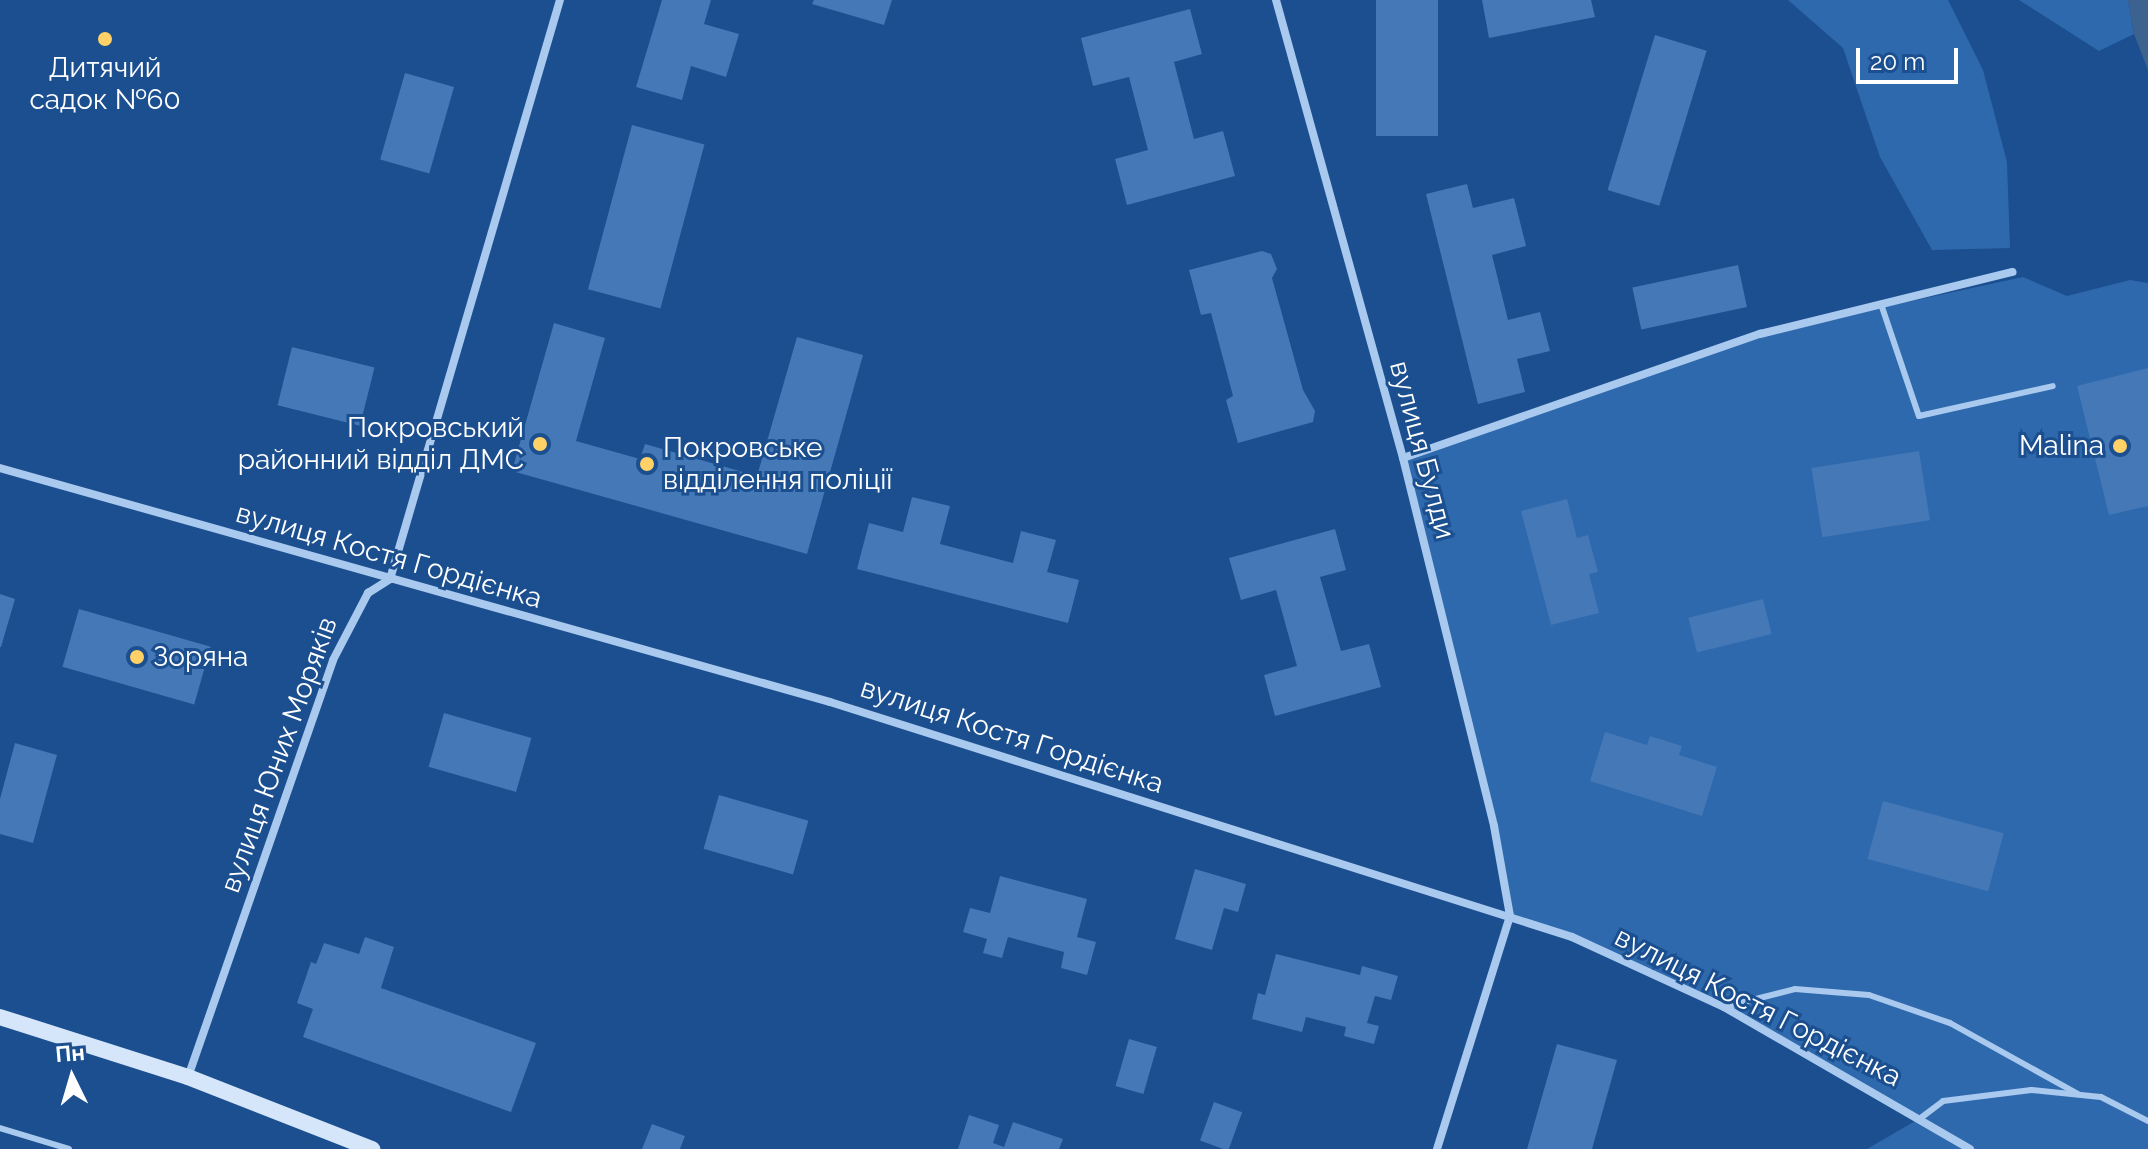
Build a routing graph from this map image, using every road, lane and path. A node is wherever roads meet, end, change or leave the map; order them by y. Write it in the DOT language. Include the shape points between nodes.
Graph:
graph roads {
  1 [pos="560,0"];
  2 [pos="1276,0"];
  3 [pos="2013,272"];
  4 [pos="1882,307"];
  5 [pos="2053,386"];
  6 [pos="1403,458"];
  7 [pos="0,468"];
  8 [pos="390,579"];
  9 [pos="1510,916"];
  10 [pos="1724,1007"];
  11 [pos="0,1017"];
  12 [pos="188,1077"];
  13 [pos="2078,1094"];
  14 [pos="1922,1117"];
  15 [pos="2148,1121"];
  16 [pos="0,1128"];
  17 [pos="69,1149"];
  18 [pos="372,1149"];
  19 [pos="1437,1149"];
  20 [pos="1970,1149"];
  1 -- 8 [label="street"];
  2 -- 6 [label="street, вулиця Булди"];
  3 -- 4 [label="street"];
  4 -- 5 [label="lane" via="1919,416"];
  4 -- 6 [label="street" via="1760,334"];
  6 -- 9 [label="street, вулиця Булди" via="1494,826"];
  7 -- 8 [label="street, вулиця Костя Гордієнка"];
  8 -- 9 [label="street, вулиця Костя Гордієнка" via="830,702"];
  8 -- 12 [label="street, вулиця Юних Моряків" via="368,593 333,660"];
  9 -- 10 [label="street, вулиця Костя Гордієнка" via="1572,937"];
  9 -- 19 [label="street"];
  10 -- 13 [label="lane" via="1795,989 1869,995 1950,1023"];
  10 -- 14 [label="street, вулиця Костя Гордієнка"];
  11 -- 12 [label="main road"];
  12 -- 18 [label="main road"];
  13 -- 14 [label="lane" via="1985,1094 1943,1101"];
  13 -- 15 [label="lane" via="2124,1105"];
  14 -- 20 [label="street, вулиця Костя Гордієнка"];
  16 -- 17 [label="lane"];
}
